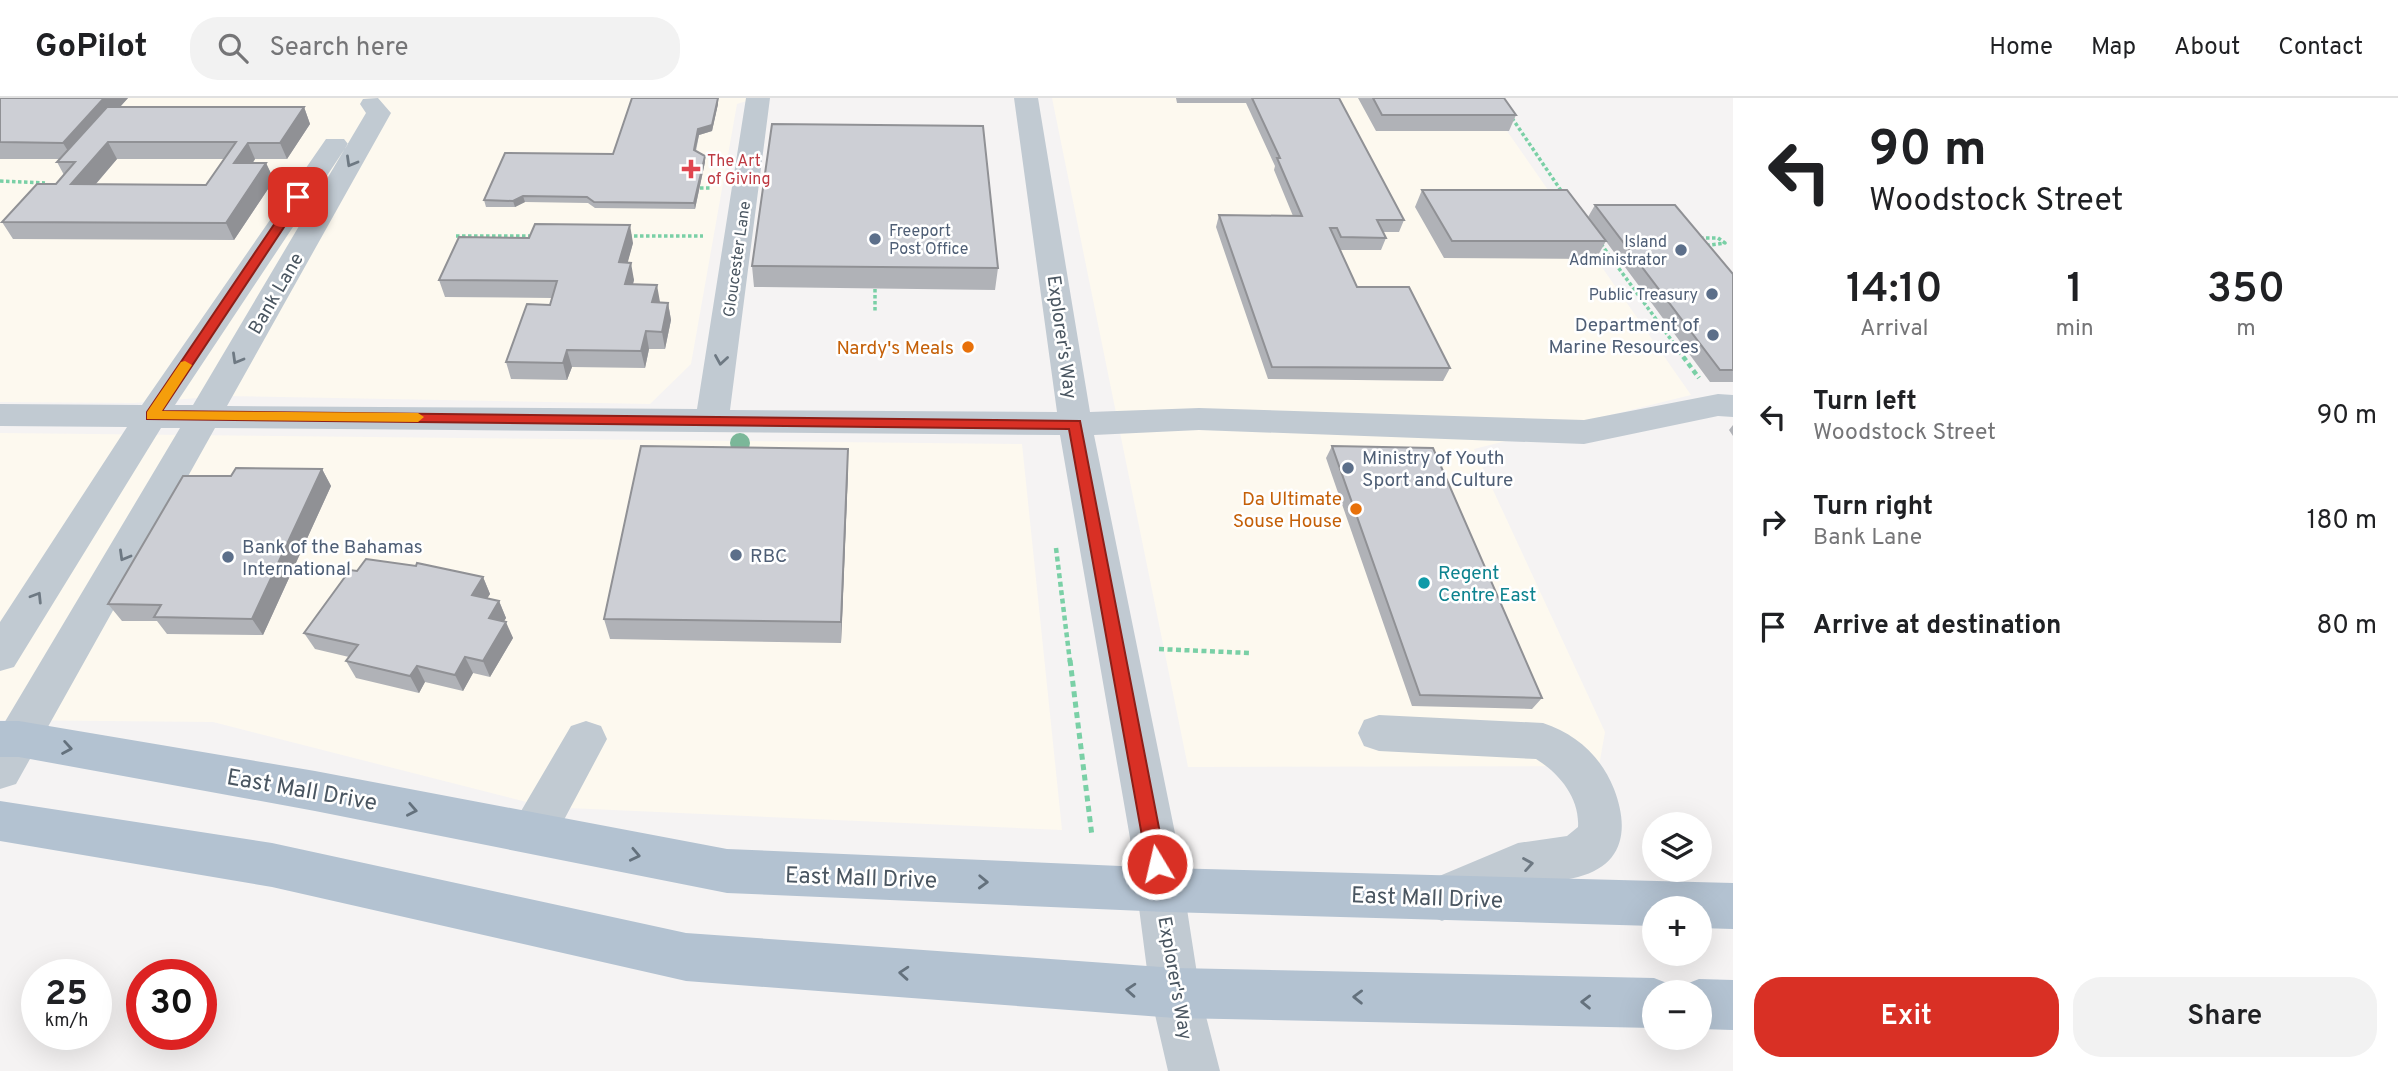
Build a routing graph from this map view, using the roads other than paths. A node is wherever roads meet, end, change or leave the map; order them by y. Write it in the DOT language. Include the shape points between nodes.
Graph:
graph roads {
  1 [pos="758,98"];
  2 [pos="1026,98"];
  3 [pos="376,101"];
  4 [pos="1726,406"];
  5 [pos="0,415"];
  6 [pos="152,416"];
  7 [pos="204,416"];
  8 [pos="712,419"];
  9 [pos="1075,424"];
  10 [pos="0,655"];
  11 [pos="1379,733"];
  12 [pos="586,740"];
  13 [pos="6,749"];
  14 [pos="0,821"];
  15 [pos="533,833"];
  16 [pos="1160,890"];
  17 [pos="1442,898"];
  18 [pos="1733,906"];
  19 [pos="1175,993"];
  20 [pos="1642,1003"];
  21 [pos="1712,1004"];
  22 [pos="1733,1004"];
  23 [pos="1194,1071"];
  1 -- 8 [label="street, Gloucester Lane, one-way"];
  2 -- 9 [label="street, Explorer's Way"];
  3 -- 6 [label="street, Bank Lane" via="356,113"];
  3 -- 7 [label="street, Bank Lane, one-way" via="379,113"];
  4 -- 9 [label="street" via="1584,432 1199,419"];
  5 -- 6 [label="street"];
  6 -- 7 [label="street"];
  10 -- 6 [label="street, Bank Lane, one-way"];
  7 -- 8 [label="street"];
  7 -- 13 [label="street, Bank Lane, one-way"];
  8 -- 9 [label="street"];
  9 -- 16 [label="street, Explorer's Way"];
  17 -- 11 [label="street, one-way" via="1518,865 1578,856 1600,837 1601,817 1591,787 1568,756 1544,741"];
  12 -- 15 [label="street"];
  13 -- 15 [label="main road, East Mall Drive, one-way"];
  19 -- 14 [label="main road, one-way" via="686,957 272,865"];
  15 -- 16 [label="main road, East Mall Drive, one-way" via="727,872"];
  16 -- 17 [label="main road, East Mall Drive"];
  16 -- 19 [label="street, Explorer's Way"];
  17 -- 18 [label="main road, East Mall Drive"];
  20 -- 19 [label="main road, one-way"];
  19 -- 23 [label="street, Explorer's Way"];
  21 -- 22 [label="main road"];
}
